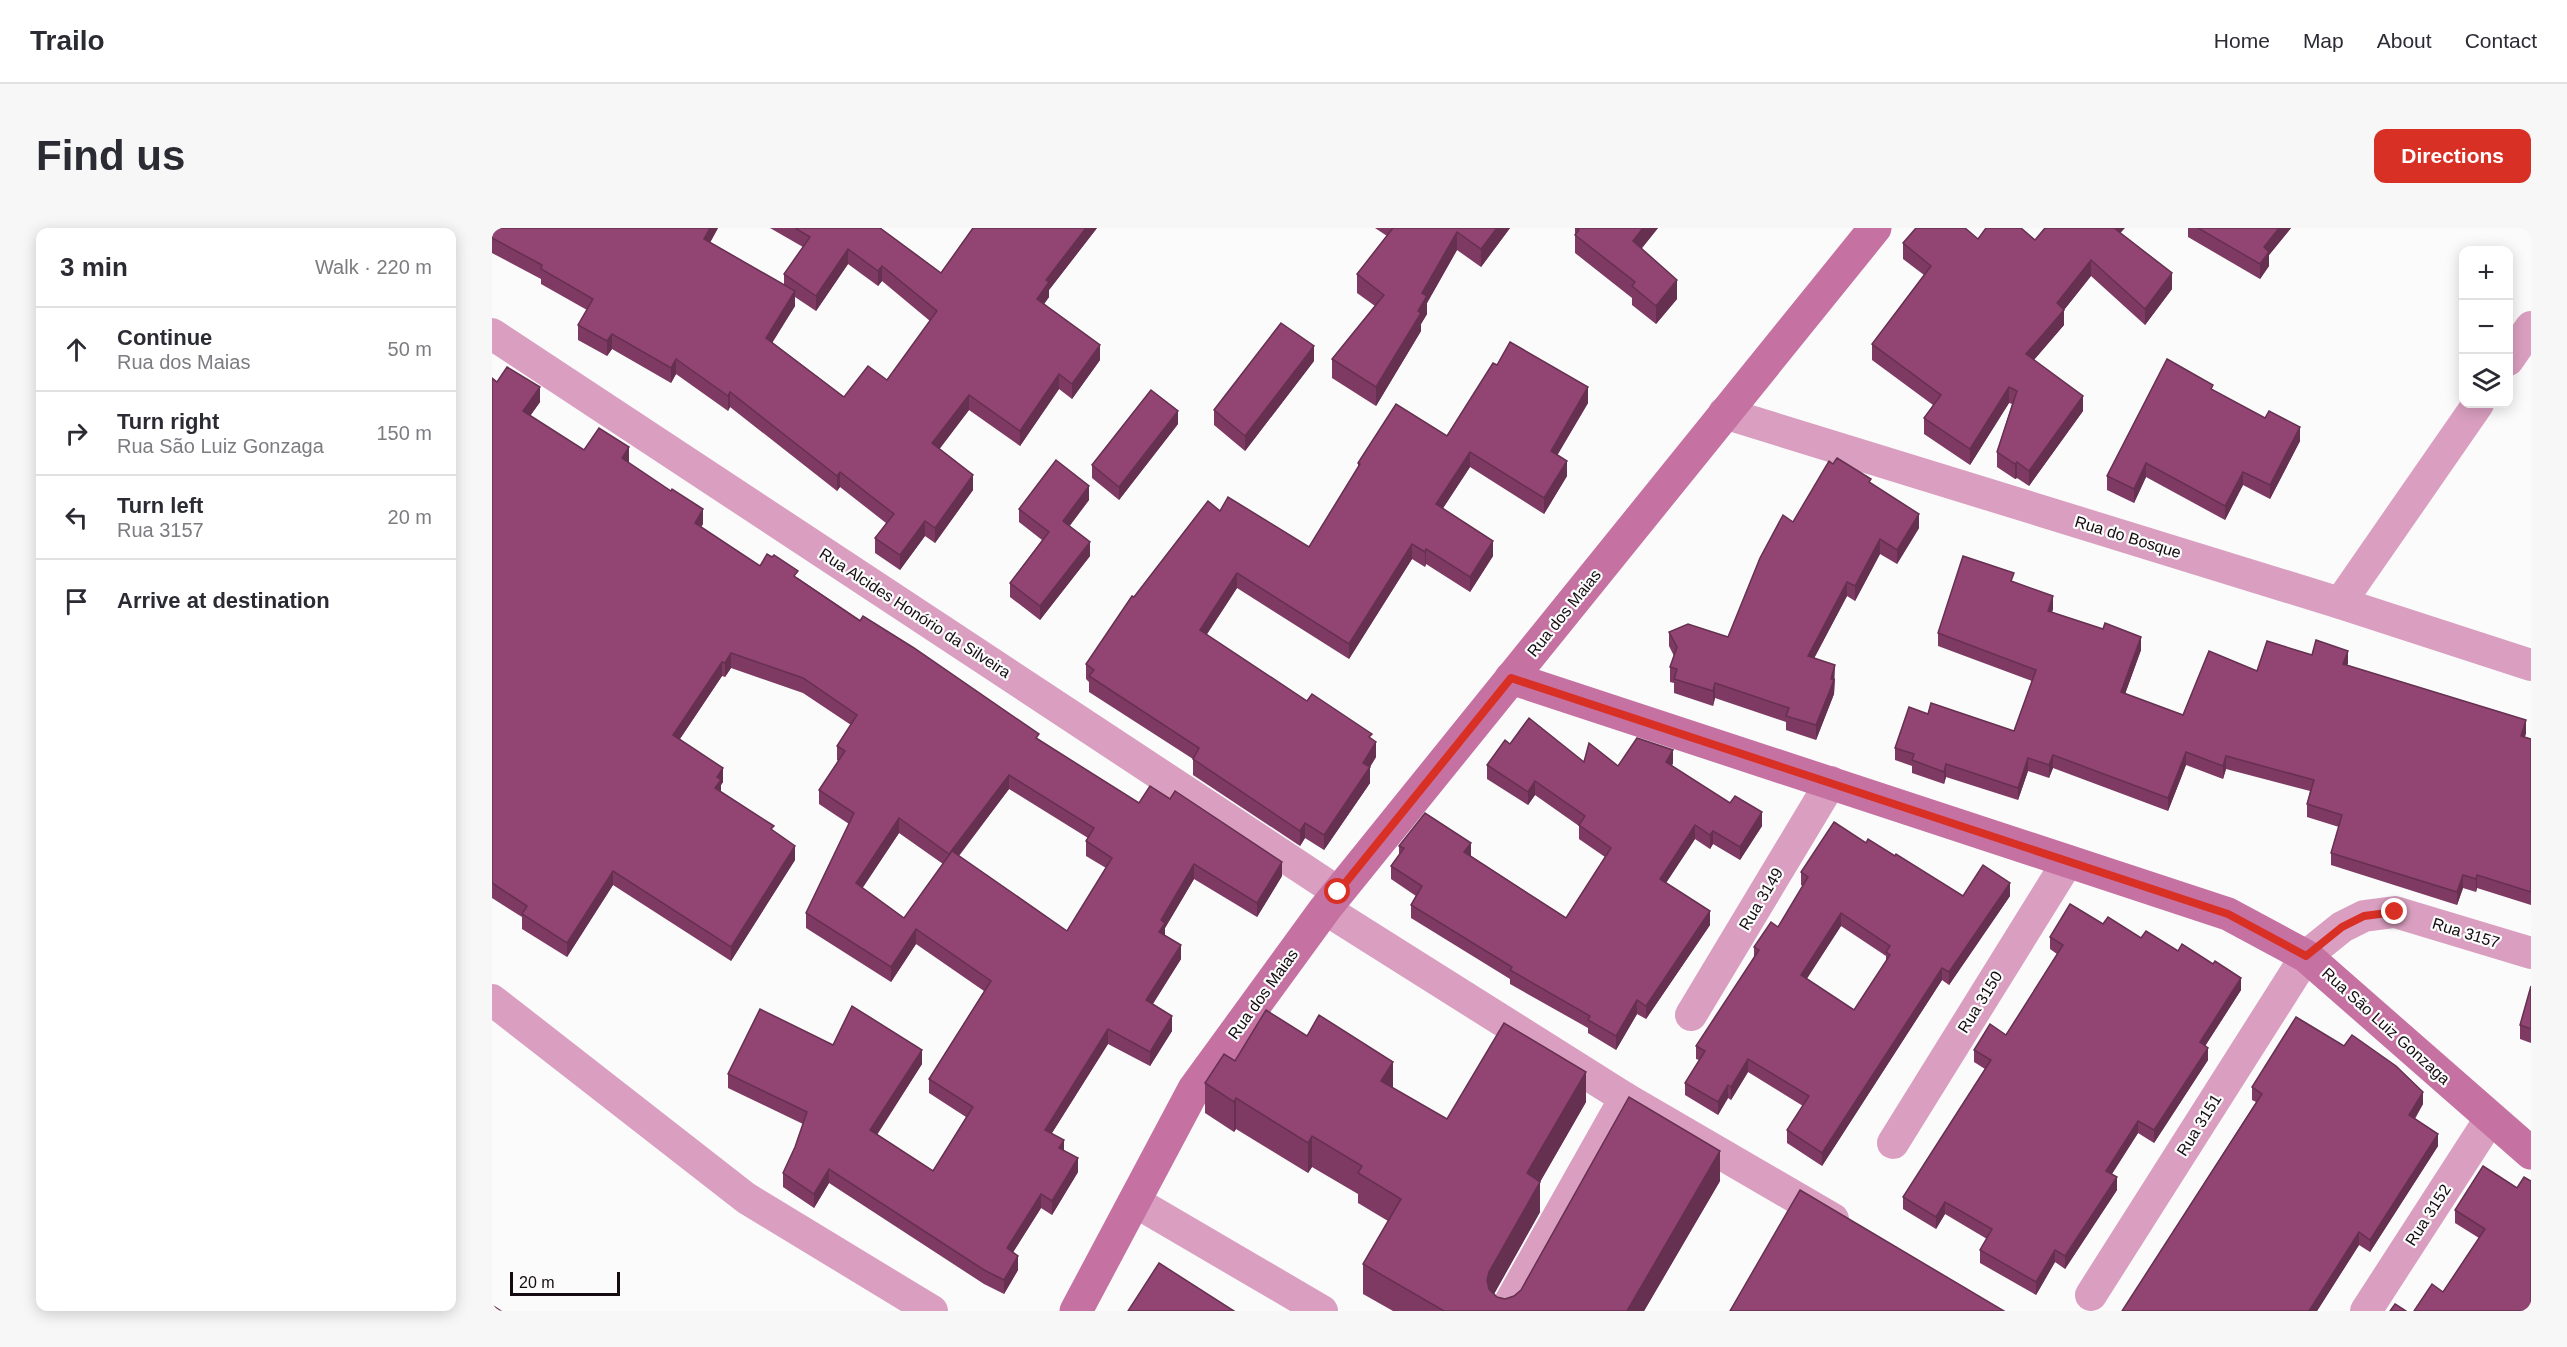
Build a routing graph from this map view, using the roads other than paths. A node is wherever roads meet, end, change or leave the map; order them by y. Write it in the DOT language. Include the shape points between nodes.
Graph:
graph roads {
  1 [pos="1875,228"];
  2 [pos="2531,327"];
  3 [pos="492,333"];
  4 [pos="2512,354"];
  5 [pos="2475,408"];
  6 [pos="1724,413"];
  7 [pos="2340,603"];
  8 [pos="2531,665"];
  9 [pos="1511,678"];
  10 [pos="1831,782"];
  11 [pos="2068,861"];
  12 [pos="1332,901"];
  13 [pos="2531,953"];
  14 [pos="2306,956"];
  15 [pos="492,1000"];
  16 [pos="1691,1015"];
  17 [pos="1625,1098"];
  18 [pos="2490,1119"];
  19 [pos="1893,1143"];
  20 [pos="2531,1153"];
  21 [pos="1134,1201"];
  22 [pos="1858,1234"];
  23 [pos="2091,1295"];
  24 [pos="932,1311"];
  25 [pos="1076,1311"];
  26 [pos="1322,1311"];
  27 [pos="1505,1311"];
  28 [pos="2366,1311"];
  1 -- 6 [label="street, Rua dos Maias"];
  2 -- 4 [label="street"];
  3 -- 12 [label="street, Rua Alcides Honório da Silveira"];
  5 -- 7 [label="street"];
  6 -- 7 [label="street, Rua do Bosque"];
  6 -- 9 [label="street, Rua dos Maias"];
  7 -- 8 [label="street, Rua do Bosque"];
  9 -- 10 [label="street, Rua São Luiz Gonzaga"];
  9 -- 12 [label="street, Rua dos Maias"];
  10 -- 11 [label="street, Rua São Luiz Gonzaga"];
  10 -- 16 [label="street, Rua 3149"];
  11 -- 14 [label="street, Rua São Luiz Gonzaga" via="2228,914"];
  11 -- 19 [label="street, Rua 3150"];
  12 -- 17 [label="street, Rua Alcides Honório da Silveira"];
  12 -- 21 [label="street, Rua dos Maias" via="1194,1089"];
  13 -- 14 [label="street, Rua 3157" via="2395,912 2364,916 2342,927"];
  14 -- 18 [label="street, Rua São Luiz Gonzaga"];
  14 -- 23 [label="street, Rua 3151"];
  15 -- 24 [label="street" via="746,1198"];
  17 -- 22 [label="street, Rua Alcides Honório da Silveira"];
  17 -- 27 [label="street"];
  18 -- 20 [label="street, Rua São Luiz Gonzaga"];
  18 -- 28 [label="street, Rua 3152"];
  21 -- 25 [label="street, Rua dos Maias"];
  21 -- 26 [label="street"];
}
